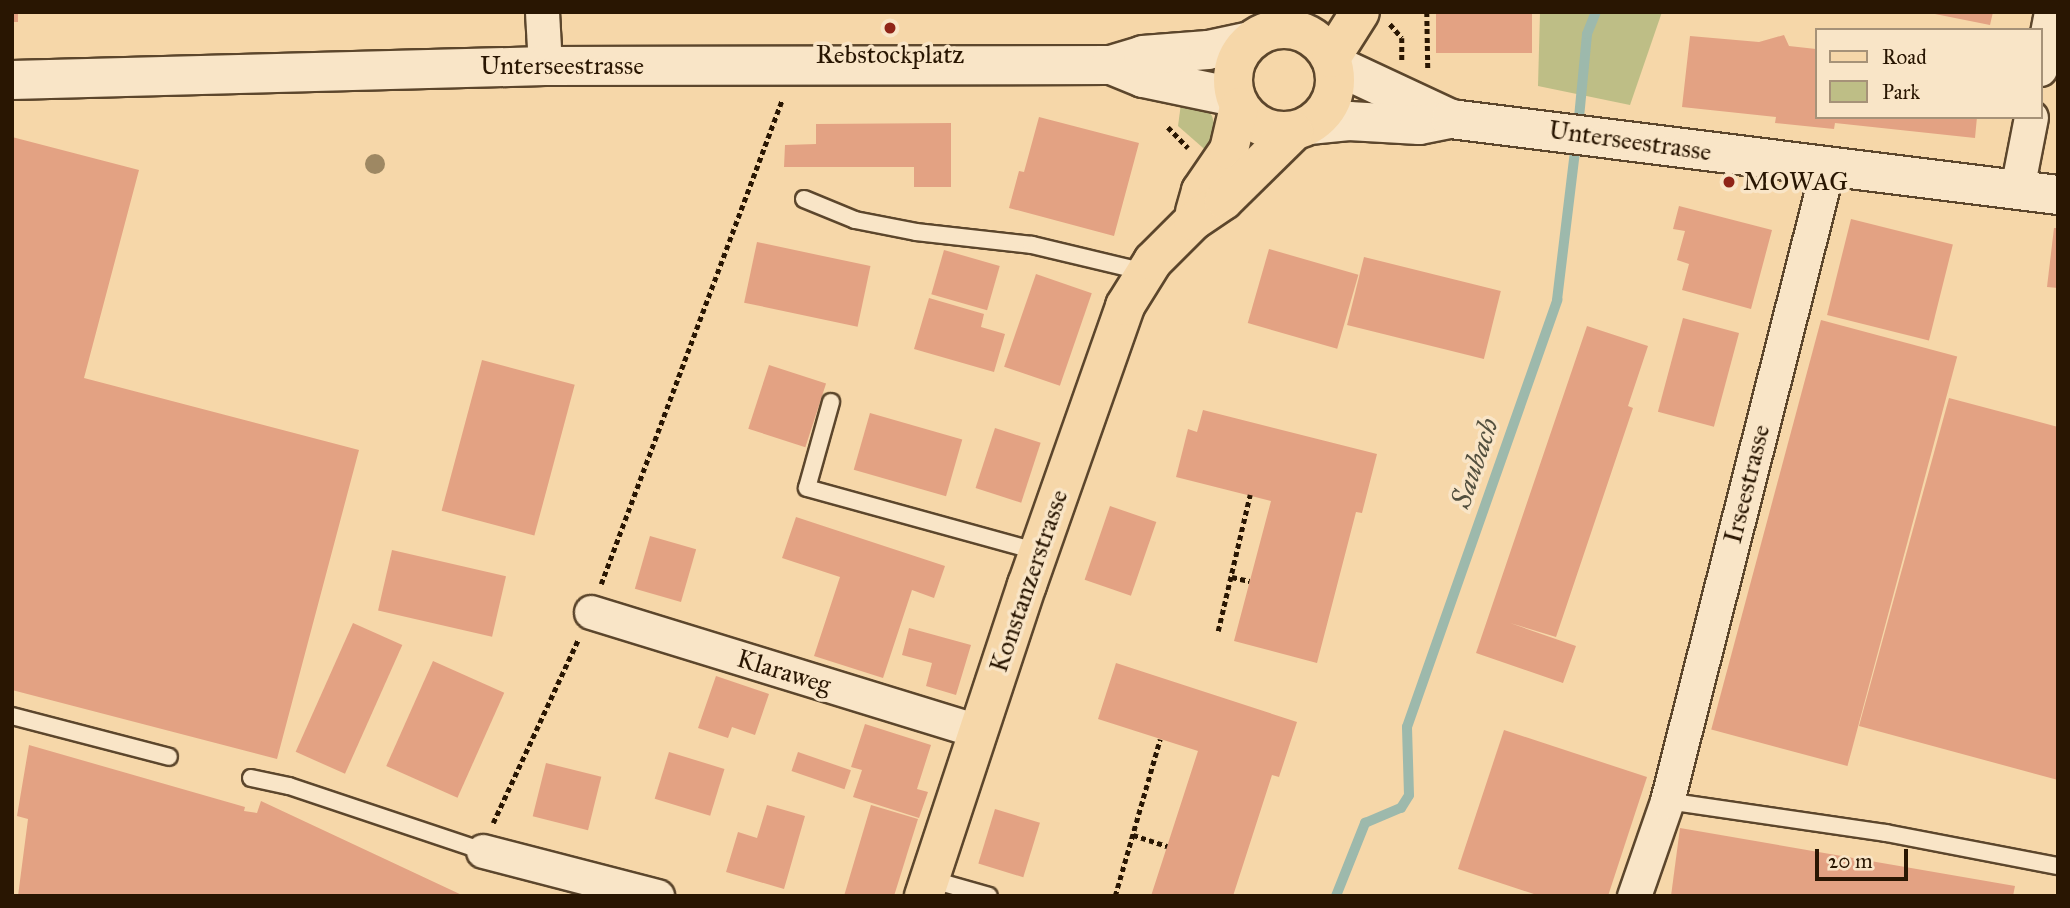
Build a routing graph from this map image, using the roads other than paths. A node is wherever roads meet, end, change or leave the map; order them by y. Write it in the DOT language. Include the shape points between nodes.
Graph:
graph roads {
  1 [pos="542,12"];
  2 [pos="2051,12"];
  3 [pos="1374,18"];
  4 [pos="1280,27"];
  5 [pos="2042,59"];
  6 [pos="1332,61"];
  7 [pos="1111,65"];
  8 [pos="545,66"];
  9 [pos="12,80"];
  10 [pos="1237,102"];
  11 [pos="1451,119"];
  12 [pos="2031,119"];
  13 [pos="1302,128"];
  14 [pos="1828,166"];
  15 [pos="2017,190"];
  16 [pos="2058,194"];
  17 [pos="804,199"];
  18 [pos="1193,221"];
  19 [pos="1145,272"];
  20 [pos="831,402"];
  21 [pos="1039,552"];
  22 [pos="591,612"];
  23 [pos="12,716"];
  24 [pos="978,732"];
  25 [pos="169,757"];
  26 [pos="251,778"];
  27 [pos="1667,801"];
  28 [pos="483,851"];
  29 [pos="2058,866"];
  30 [pos="926,888"];
  31 [pos="657,896"];
  32 [pos="989,896"];
  33 [pos="1634,896"];
  1 -- 8 [label="street"];
  2 -- 5 [label="street"];
  3 -- 6 [label="main road"];
  4 -- 6 [label="main road" via="1310,36"];
  4 -- 7 [label="main road, Unterseestrasse" via="1198,51 1143,55"];
  4 -- 10 [label="main road" via="1236,61 1232,85"];
  6 -- 11 [label="main road, Unterseestrasse"];
  6 -- 13 [label="main road" via="1336,82 1332,99 1323,114"];
  7 -- 8 [label="main road, Unterseestrasse"];
  7 -- 10 [label="main road, Unterseestrasse"];
  8 -- 9 [label="main road, Unterseestrasse"];
  10 -- 13 [label="main road" via="1263,128"];
  10 -- 18 [label="main road, Konstanzerstrasse" via="1229,150 1201,191"];
  11 -- 13 [label="main road, Unterseestrasse" via="1419,125 1349,121"];
  11 -- 14 [label="main road, Unterseestrasse"];
  12 -- 15 [label="street"];
  13 -- 18 [label="main road, Konstanzerstrasse" via="1224,200"];
  14 -- 15 [label="main road, Unterseestrasse"];
  14 -- 27 [label="street, Irseestrasse"];
  15 -- 16 [label="main road, Unterseestrasse"];
  17 -- 19 [label="lane" via="855,220 1032,245"];
  18 -- 19 [label="main road, Konstanzerstrasse"];
  19 -- 21 [label="main road, Konstanzerstrasse" via="1109,346"];
  20 -- 21 [label="lane" via="807,488"];
  21 -- 24 [label="main road, Konstanzerstrasse"];
  22 -- 24 [label="street, Klaraweg"];
  23 -- 25 [label="lane"];
  24 -- 30 [label="main road, Konstanzerstrasse"];
  26 -- 28 [label="lane" via="289,786"];
  27 -- 29 [label="lane" via="1886,833"];
  27 -- 33 [label="street, Irseestrasse"];
  28 -- 31 [label="street"];
  30 -- 32 [label="lane"];
}
